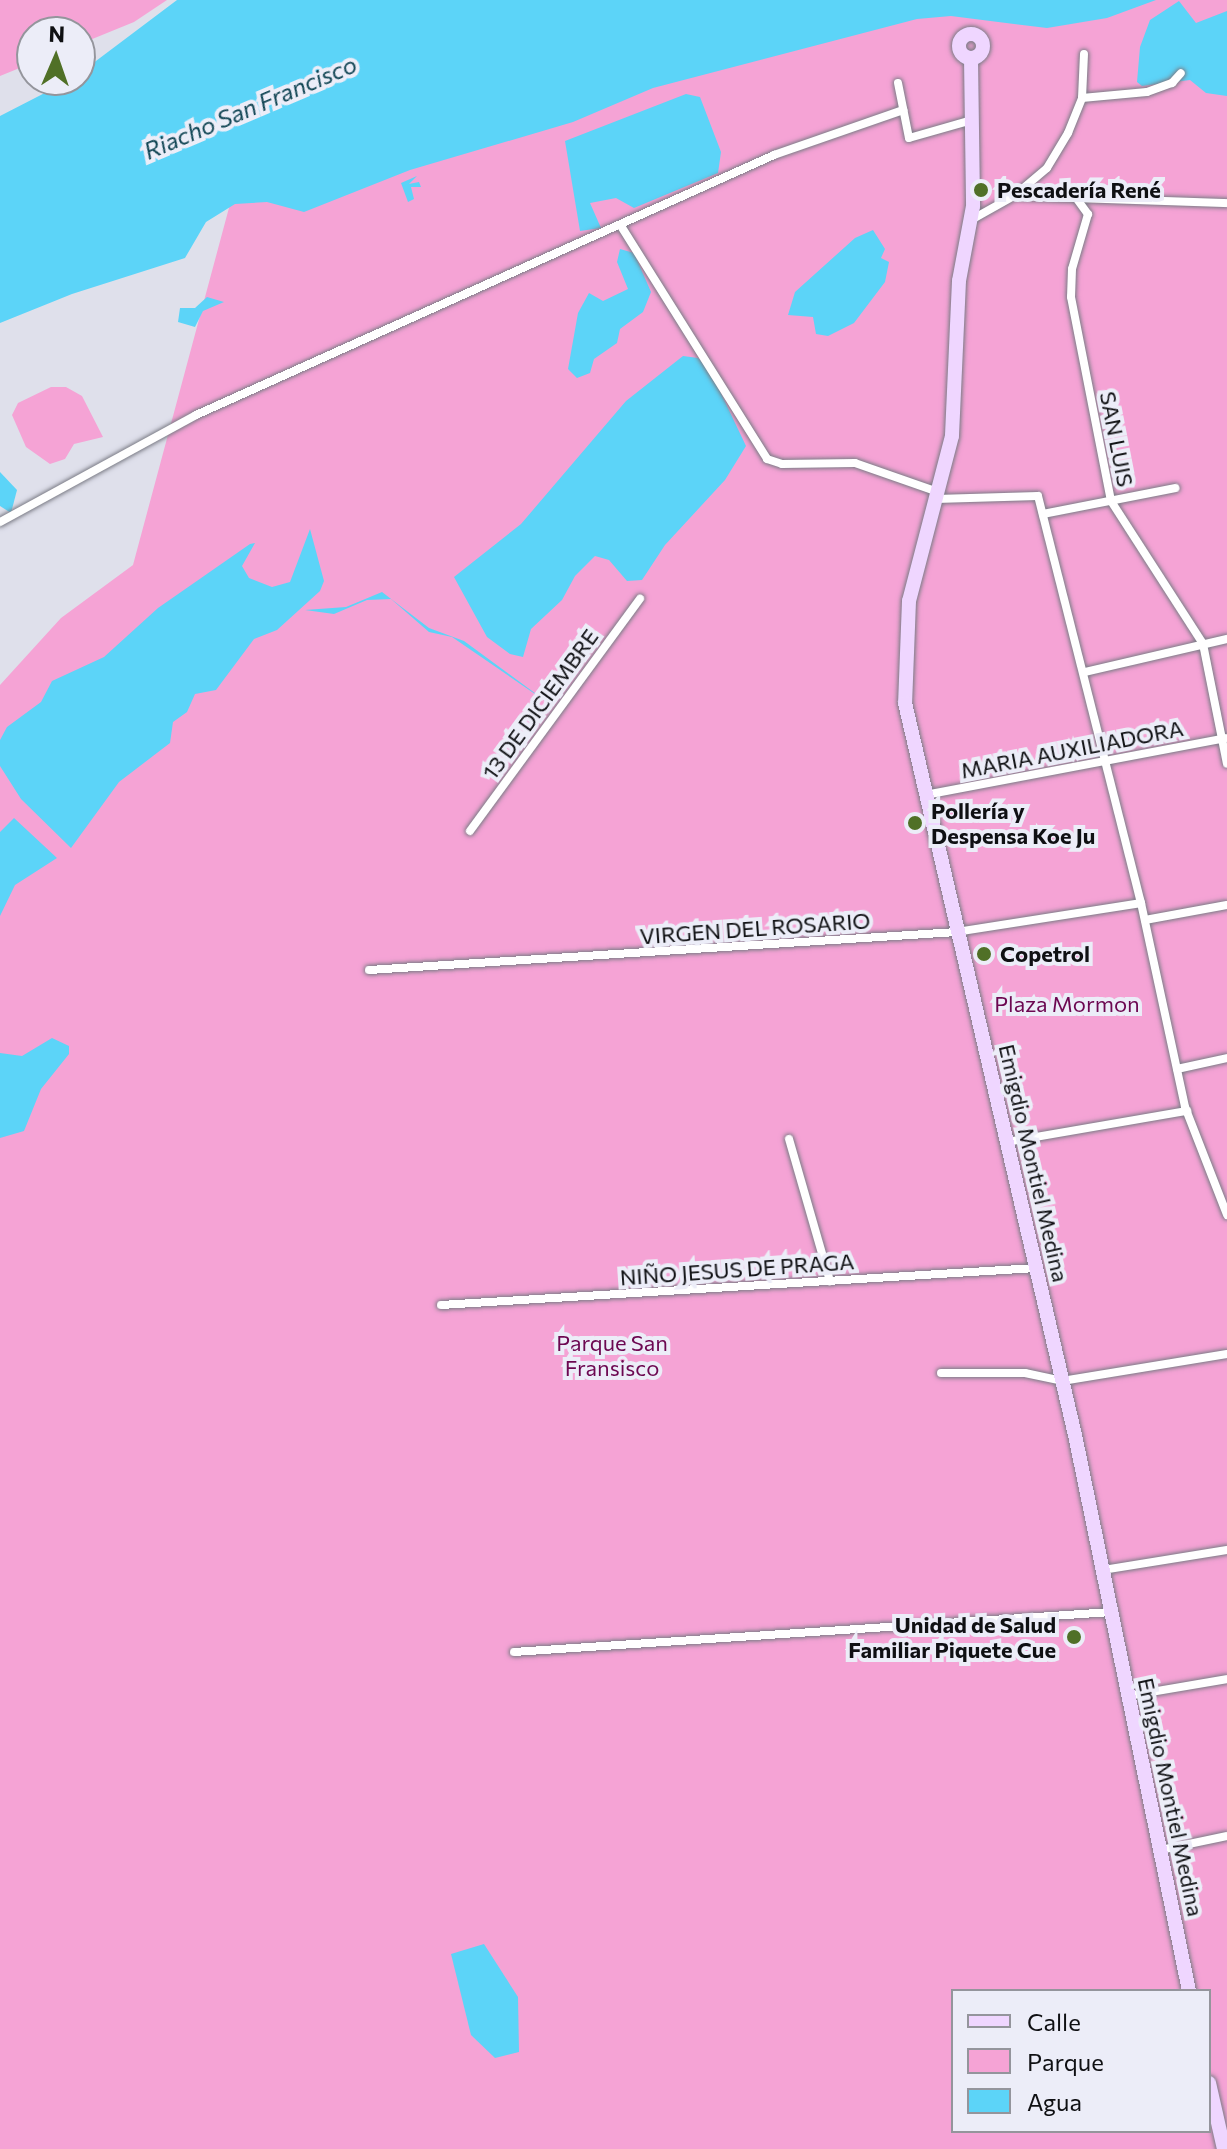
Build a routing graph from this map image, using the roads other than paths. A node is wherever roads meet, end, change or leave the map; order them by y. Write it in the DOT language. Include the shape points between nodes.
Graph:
graph roads {
  1 [pos="1084,54"];
  2 [pos="971,58"];
  3 [pos="1181,73"];
  4 [pos="898,83"];
  5 [pos="1082,98"];
  6 [pos="903,110"];
  7 [pos="972,120"];
  8 [pos="1074,195"];
  9 [pos="1014,196"];
  10 [pos="1227,203"];
  11 [pos="971,221"];
  12 [pos="621,226"];
  13 [pos="1175,488"];
  14 [pos="937,496"];
  15 [pos="1111,501"];
  16 [pos="1046,513"];
  17 [pos="0,522"];
  18 [pos="640,599"];
  19 [pos="1227,639"];
  20 [pos="1203,644"];
  21 [pos="1085,672"];
  22 [pos="1225,738"];
  23 [pos="1107,763"];
  24 [pos="1227,764"];
  25 [pos="924,796"];
  26 [pos="470,831"];
  27 [pos="1141,903"];
  28 [pos="1227,905"];
  29 [pos="1145,920"];
  30 [pos="956,932"];
  31 [pos="369,970"];
  32 [pos="1227,1058"];
  33 [pos="1177,1069"];
  34 [pos="1187,1111"];
  35 [pos="789,1139"];
  36 [pos="1006,1142"];
  37 [pos="1222,1193"];
  38 [pos="1227,1215"];
  39 [pos="1036,1268"];
  40 [pos="830,1281"];
  41 [pos="441,1305"];
  42 [pos="1227,1354"];
  43 [pos="941,1373"];
  44 [pos="1062,1381"];
  45 [pos="1227,1550"];
  46 [pos="1103,1570"];
  47 [pos="1111,1612"];
  48 [pos="514,1652"];
  49 [pos="1227,1679"];
  50 [pos="1128,1696"];
  51 [pos="1227,1836"];
  52 [pos="1160,1850"];
  53 [pos="1189,1989"];
  54 [pos="1211,2092"];
  55 [pos="1224,2149"];
  1 -- 5 [label="street"];
  2 -- 7 [label="main road, Emigdio Montiel Medina"];
  3 -- 5 [label="street" via="1172,83 1147,92"];
  4 -- 6 [label="street"];
  5 -- 9 [label="street" via="1047,168"];
  6 -- 7 [label="street" via="909,138"];
  6 -- 12 [label="street" via="774,155"];
  7 -- 11 [label="main road, Emigdio Montiel Medina"];
  8 -- 9 [label="street"];
  8 -- 10 [label="street"];
  8 -- 15 [label="street, SAN LUIS" via="1088,214 1072,269 1071,297"];
  9 -- 11 [label="street"];
  11 -- 14 [label="main road, Emigdio Montiel Medina" via="958,293 952,436"];
  12 -- 14 [label="street" via="767,459 782,464 855,463"];
  12 -- 17 [label="street" via="196,415"];
  13 -- 15 [label="street"];
  14 -- 16 [label="street" via="1038,496"];
  14 -- 25 [label="main road, Emigdio Montiel Medina" via="909,601 904,654 905,703"];
  15 -- 16 [label="street"];
  15 -- 20 [label="street, SAN LUIS"];
  16 -- 21 [label="street"];
  18 -- 26 [label="street, 13 DE DICIEMBRE"];
  19 -- 20 [label="street"];
  20 -- 21 [label="street"];
  20 -- 22 [label="street, SAN LUIS"];
  21 -- 23 [label="street"];
  22 -- 23 [label="street, MARIA AUXILIADORA"];
  22 -- 24 [label="street, SAN LUIS"];
  23 -- 25 [label="street, MARIA AUXILIADORA"];
  23 -- 27 [label="street"];
  25 -- 30 [label="main road, Emigdio Montiel Medina"];
  27 -- 29 [label="street"];
  27 -- 30 [label="street, VIRGEN DEL ROSARIO"];
  28 -- 29 [label="street"];
  29 -- 33 [label="street"];
  30 -- 31 [label="street, VIRGEN DEL ROSARIO"];
  30 -- 36 [label="main road, Emigdio Montiel Medina"];
  32 -- 33 [label="street"];
  33 -- 34 [label="street"];
  34 -- 36 [label="street"];
  34 -- 37 [label="street"];
  35 -- 40 [label="street"];
  36 -- 39 [label="main road, Emigdio Montiel Medina"];
  37 -- 38 [label="street"];
  39 -- 40 [label="street, NIÑO JESUS DE PRAGA"];
  39 -- 44 [label="main road, Emigdio Montiel Medina"];
  40 -- 41 [label="street, NIÑO JESUS DE PRAGA"];
  42 -- 44 [label="street"];
  43 -- 44 [label="street" via="1025,1373"];
  44 -- 46 [label="main road, Emigdio Montiel Medina"];
  45 -- 46 [label="street"];
  46 -- 47 [label="main road, Emigdio Montiel Medina"];
  47 -- 48 [label="street"];
  47 -- 50 [label="main road, Emigdio Montiel Medina"];
  49 -- 50 [label="street"];
  50 -- 52 [label="main road, Emigdio Montiel Medina"];
  51 -- 52 [label="street"];
  52 -- 53 [label="main road, Emigdio Montiel Medina"];
  54 -- 55 [label="main road"];
}
